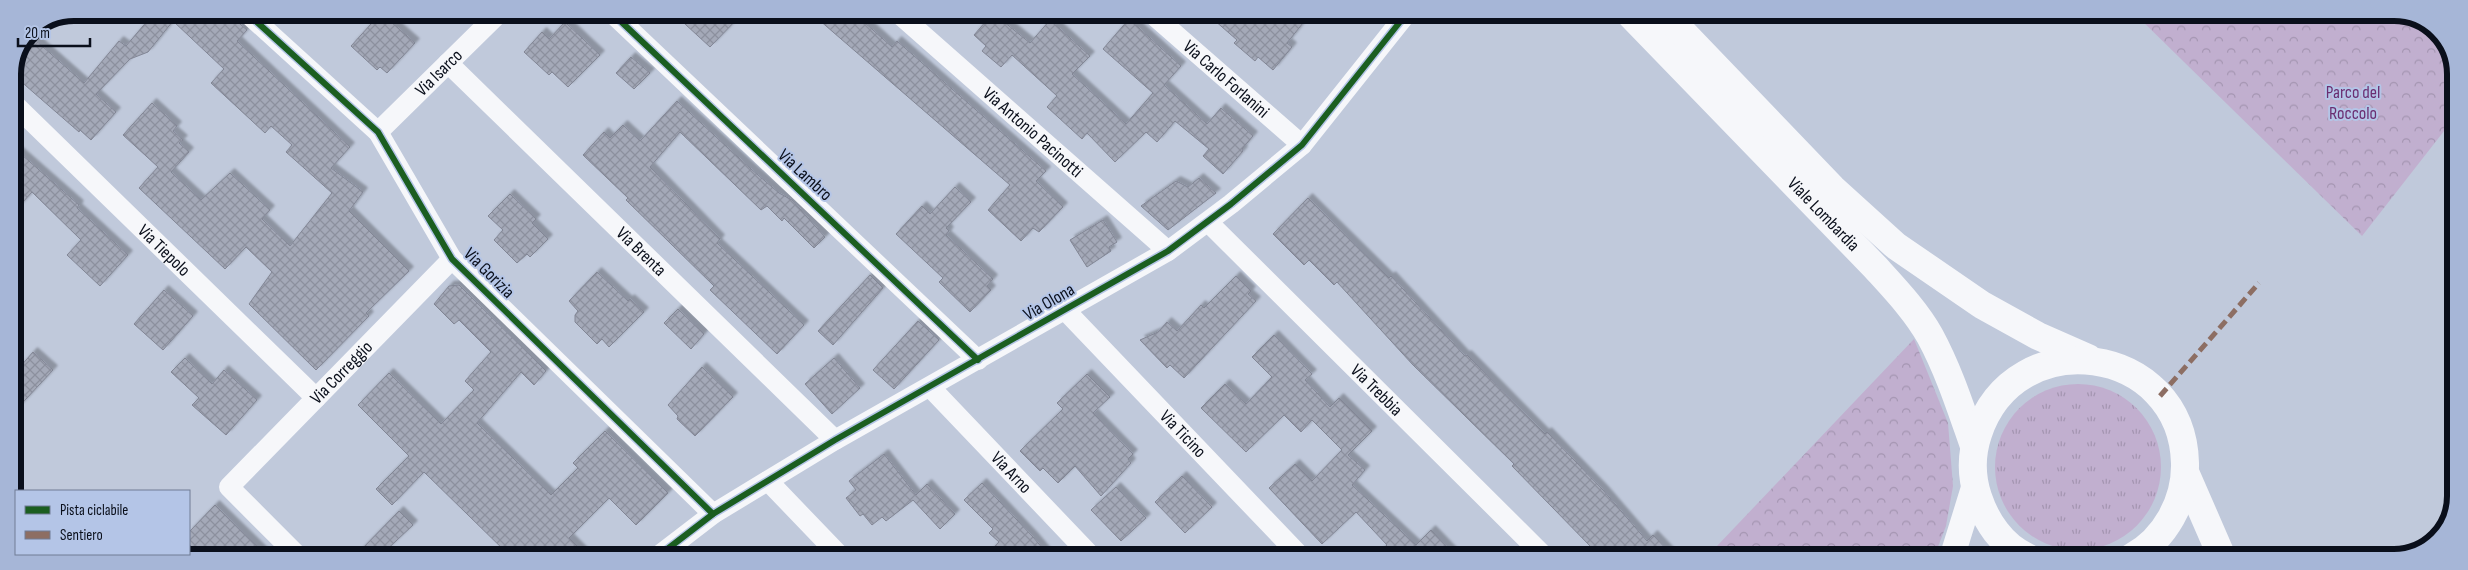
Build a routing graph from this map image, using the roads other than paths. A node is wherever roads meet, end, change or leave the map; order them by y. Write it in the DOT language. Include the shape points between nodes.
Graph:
graph roads {
  1 [pos="256,21"];
  2 [pos="492,21"];
  3 [pos="620,21"];
  4 [pos="907,21"];
  5 [pos="1160,21"];
  6 [pos="1401,21"];
  7 [pos="1637,21"];
  8 [pos="1672,21"];
  9 [pos="448,63"];
  10 [pos="21,112"];
  11 [pos="378,132"];
  12 [pos="1302,145"];
  13 [pos="1208,222"];
  14 [pos="1168,251"];
  15 [pos="452,259"];
  16 [pos="1065,310"];
  17 [pos="978,360"];
  18 [pos="2092,360"];
  19 [pos="930,387"];
  20 [pos="316,398"];
  21 [pos="835,440"];
  22 [pos="1974,446"];
  23 [pos="2185,472"];
  24 [pos="768,481"];
  25 [pos="1974,486"];
  26 [pos="713,514"];
  27 [pos="291,549"];
  28 [pos="667,549"];
  29 [pos="833,549"];
  30 [pos="1084,549"];
  31 [pos="1293,549"];
  32 [pos="1537,549"];
  33 [pos="1954,549"];
  34 [pos="2016,549"];
  35 [pos="2143,549"];
  36 [pos="2219,549"];
  1 -- 11 [label="street, Via Gorizia"];
  2 -- 9 [label="street, Via Isarco"];
  3 -- 17 [label="street, Via Lambro"];
  4 -- 14 [label="street, Via Antonio Pacinotti"];
  5 -- 12 [label="street, Via Carlo Forlanini"];
  6 -- 12 [label="street, Via Olona"];
  7 -- 22 [label="main road, Viale Lombardia" via="1904,300 1929,335 1951,380"];
  8 -- 18 [label="main road, Viale Lombardia" via="1832,188 1896,246 1982,305 2038,336"];
  9 -- 11 [label="street, Via Isarco"];
  9 -- 21 [label="street, Via Brenta"];
  10 -- 20 [label="street, Via Tiepolo"];
  11 -- 15 [label="street, Via Gorizia"];
  12 -- 13 [label="street, Via Olona"];
  13 -- 14 [label="street, Via Olona"];
  13 -- 32 [label="street, Via Trebbia"];
  14 -- 16 [label="street, Via Olona"];
  15 -- 20 [label="street, Via Correggio"];
  15 -- 26 [label="street, Via Gorizia"];
  16 -- 17 [label="street, Via Olona"];
  16 -- 31 [label="street, Via Ticino"];
  17 -- 19 [label="street, Via Olona"];
  18 -- 22 [label="main road" via="2065,360 2039,367 2016,380 1996,398 1982,421"];
  18 -- 23 [label="main road" via="2129,371 2160,396 2180,431"];
  19 -- 21 [label="street, Via Olona"];
  19 -- 30 [label="street, Via Arno"];
  20 -- 27 [label="street, Via Correggio" via="229,487"];
  21 -- 24 [label="street, Via Olona"];
  22 -- 25 [label="main road"];
  23 -- 35 [label="main road" via="2176,510 2166,527"];
  23 -- 36 [label="main road"];
  24 -- 26 [label="street, Via Olona"];
  24 -- 29 [label="street"];
  25 -- 33 [label="street"];
  25 -- 34 [label="main road" via="1984,513 1999,536"];
  26 -- 28 [label="street, Via Olona"];
}
